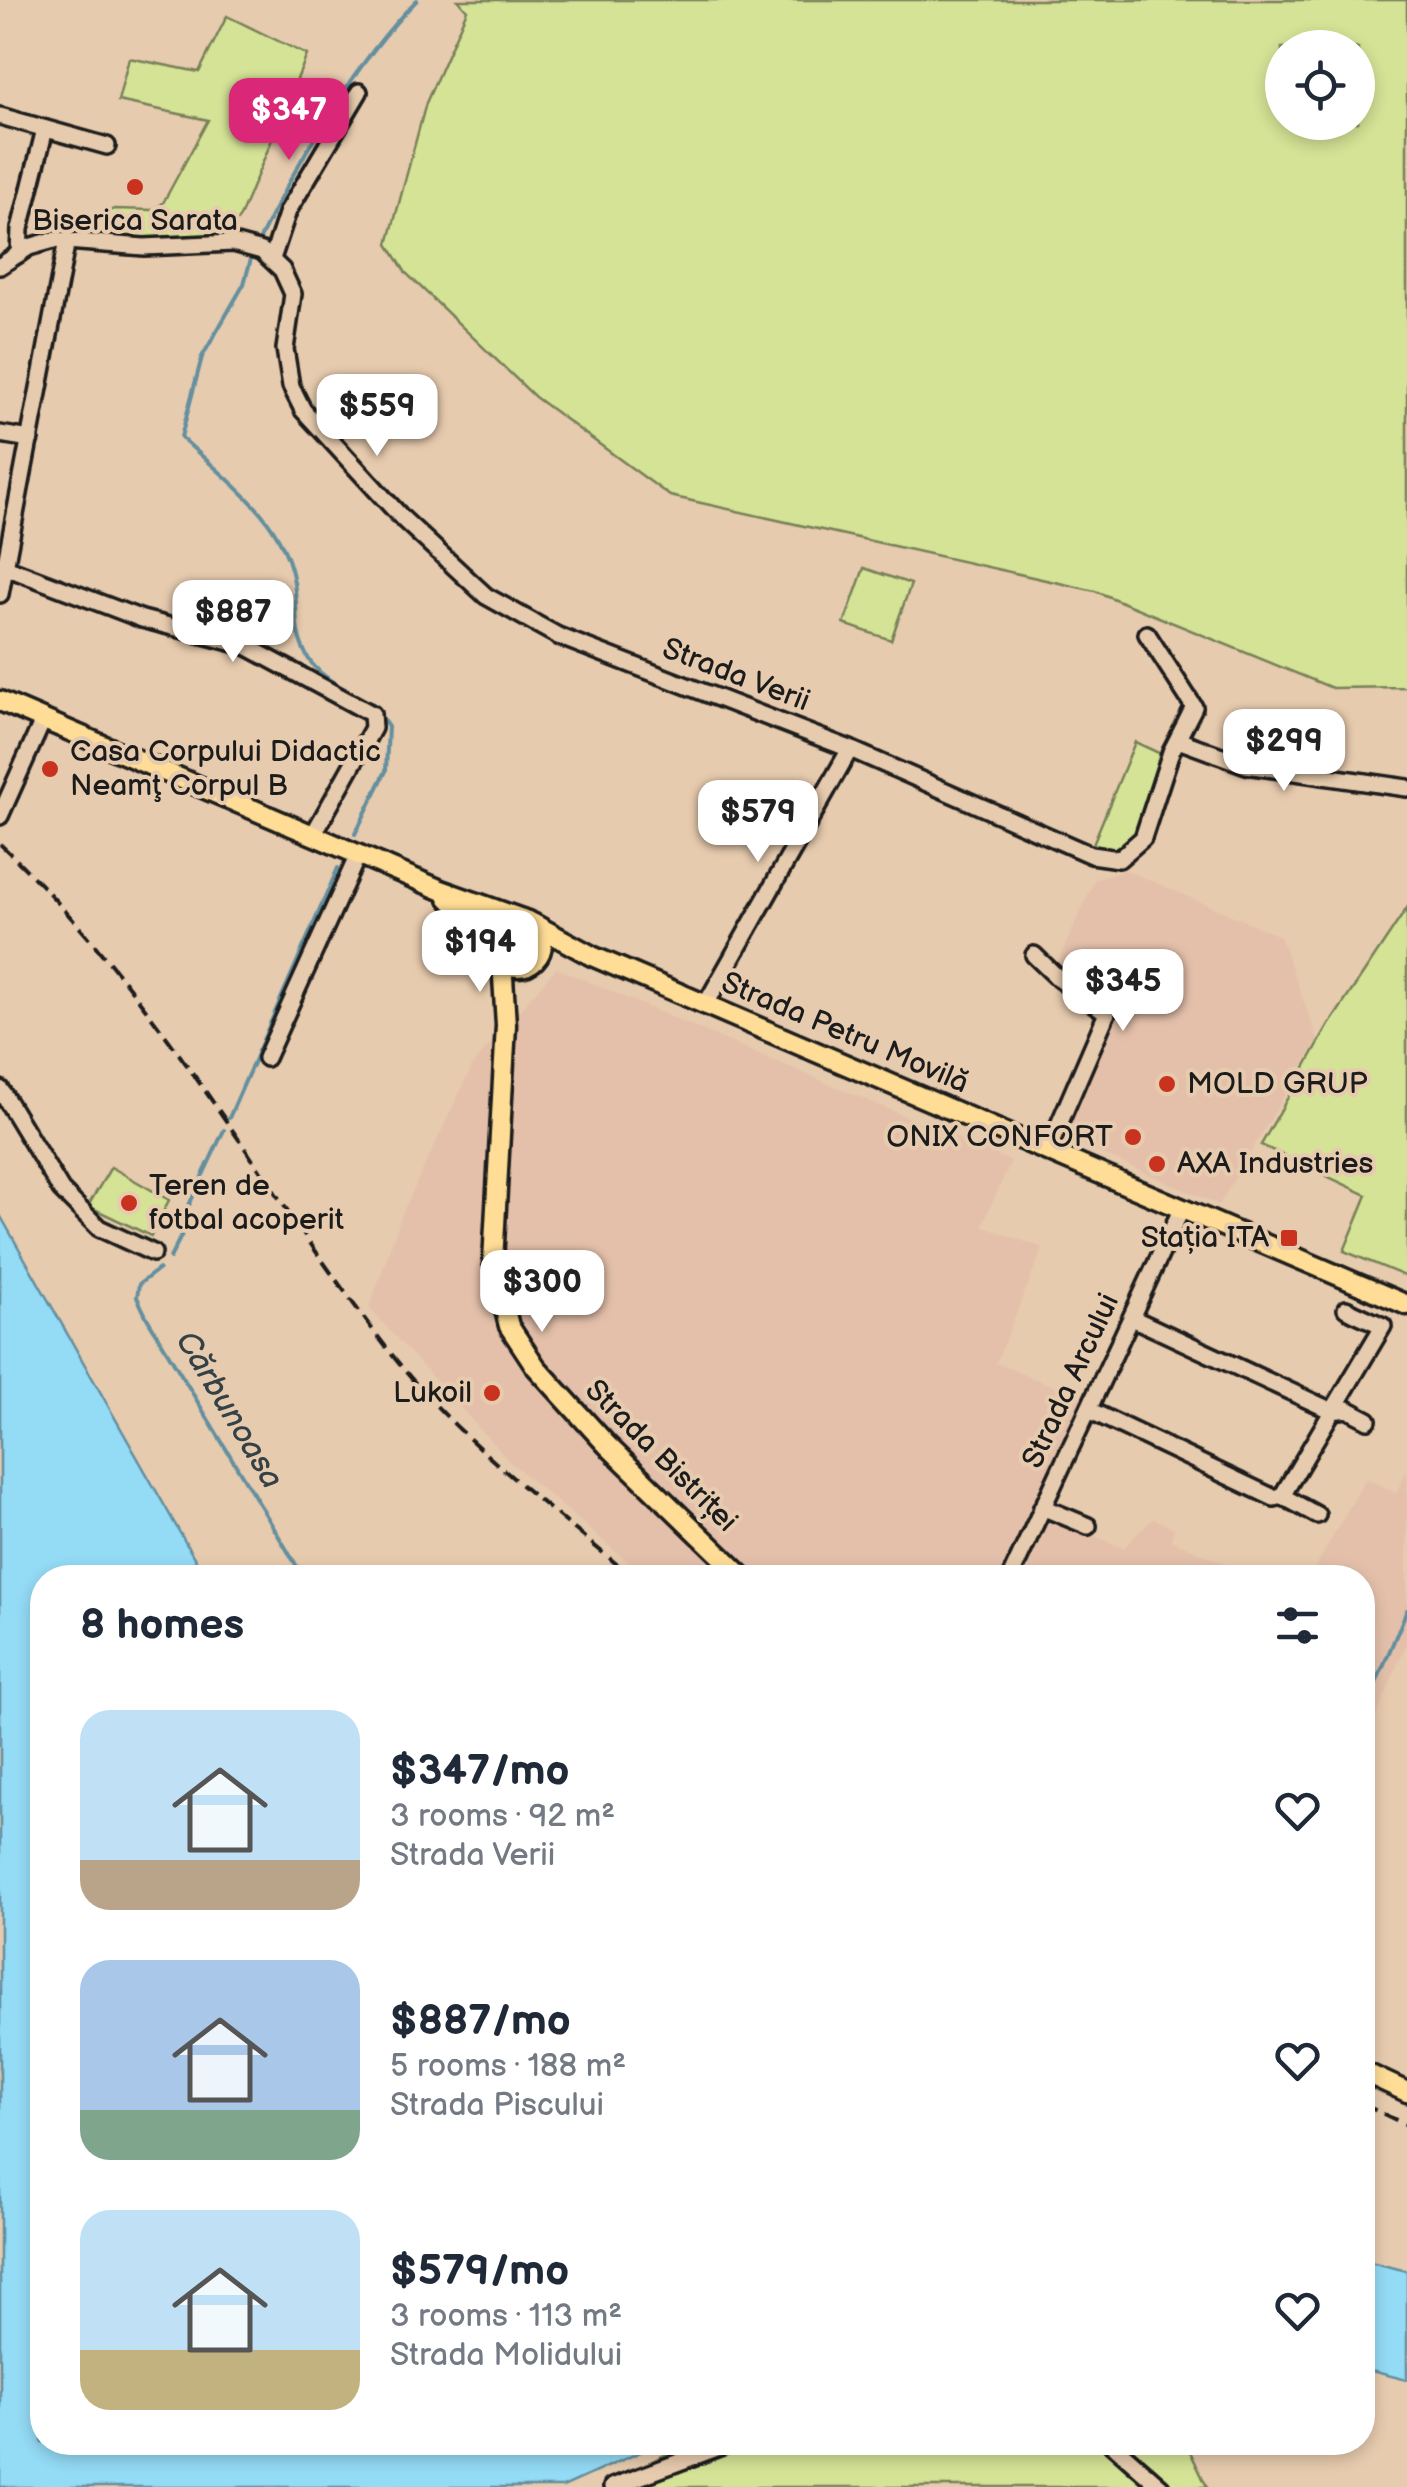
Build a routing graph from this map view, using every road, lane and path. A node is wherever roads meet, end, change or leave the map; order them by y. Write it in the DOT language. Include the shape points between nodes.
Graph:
graph roads {
  1 [pos="359,92"];
  2 [pos="0,116"];
  3 [pos="45,129"];
  4 [pos="107,146"];
  5 [pos="0,224"];
  6 [pos="20,229"];
  7 [pos="67,240"];
  8 [pos="262,252"];
  9 [pos="19,254"];
  10 [pos="0,266"];
  11 [pos="0,434"];
  12 [pos="30,439"];
  13 [pos="4,566"];
  14 [pos="0,594"];
  15 [pos="1147,634"];
  16 [pos="0,701"];
  17 [pos="44,720"];
  18 [pos="1178,740"];
  19 [pos="850,748"];
  20 [pos="1407,788"];
  21 [pos="0,816"];
  22 [pos="313,835"];
  23 [pos="358,854"];
  24 [pos="441,890"];
  25 [pos="527,921"];
  26 [pos="498,953"];
  27 [pos="1034,955"];
  28 [pos="592,956"];
  29 [pos="533,961"];
  30 [pos="706,1004"];
  31 [pos="506,1025"];
  32 [pos="266,1058"];
  33 [pos="0,1089"];
  34 [pos="1048,1150"];
  35 [pos="1182,1208"];
  36 [pos="153,1254"];
  37 [pos="1407,1305"];
  38 [pos="1346,1309"];
  39 [pos="1132,1318"];
  40 [pos="1090,1411"];
  41 [pos="1332,1411"];
  42 [pos="1368,1420"];
  43 [pos="1282,1496"];
  44 [pos="1042,1507"];
  45 [pos="1317,1514"];
  46 [pos="1088,1526"];
  47 [pos="731,1565"];
  48 [pos="1016,1565"];
  49 [pos="1375,2076"];
  50 [pos="1407,2092"];
  51 [pos="698,2455"];
  52 [pos="1125,2455"];
  53 [pos="612,2487"];
  54 [pos="1161,2487"];
  1 -- 8 [label="street"];
  2 -- 3 [label="street"];
  3 -- 4 [label="street"];
  3 -- 6 [label="street"];
  5 -- 6 [label="street"];
  6 -- 9 [label="street"];
  7 -- 8 [label="street"];
  7 -- 9 [label="street"];
  7 -- 12 [label="street"];
  8 -- 19 [label="street, Strada Verii" via="293,294 285,349 303,410 403,519 486,596 558,636"];
  9 -- 10 [label="street"];
  11 -- 12 [label="street"];
  12 -- 13 [label="street"];
  13 -- 14 [label="street"];
  13 -- 22 [label="street" via="142,619 246,646 372,714 373,728"];
  15 -- 18 [label="street, Strada Verii" via="1194,707"];
  16 -- 17 [label="main road, Strada Petru Movilă"];
  17 -- 21 [label="street"];
  17 -- 22 [label="main road, Strada Petru Movilă"];
  18 -- 19 [label="street, Strada Verii" via="1143,838 1120,859 1053,840"];
  18 -- 20 [label="street" via="1246,765"];
  19 -- 30 [label="street"];
  22 -- 23 [label="main road, Strada Petru Movilă"];
  23 -- 24 [label="main road, Strada Petru Movilă"];
  23 -- 32 [label="street"];
  24 -- 25 [label="main road, Strada Petru Movilă"];
  24 -- 26 [label="main road, Strada Petru Movilă"];
  25 -- 26 [label="main road" via="502,925"];
  25 -- 28 [label="main road, Strada Petru Movilă"];
  25 -- 29 [label="main road" via="541,934"];
  26 -- 29 [label="main road, Strada Petru Movilă"];
  26 -- 31 [label="main road, Strada Bistriței"];
  27 -- 34 [label="street" via="1107,1013"];
  28 -- 29 [label="main road, Strada Petru Movilă"];
  28 -- 30 [label="main road, Strada Petru Movilă"];
  29 -- 31 [label="main road, Strada Bistriței"];
  30 -- 34 [label="main road, Strada Petru Movilă"];
  31 -- 47 [label="main road, Strada Bistriței" via="493,1262 509,1326 536,1367 607,1445"];
  33 -- 36 [label="street" via="60,1190 99,1228"];
  34 -- 35 [label="main road, Strada Petru Movilă"];
  35 -- 37 [label="main road, Strada Petru Movilă"];
  35 -- 39 [label="street, Strada Arcului"];
  38 -- 41 [label="street" via="1382,1326"];
  39 -- 40 [label="street, Strada Arcului"];
  39 -- 41 [label="street"];
  40 -- 43 [label="street" via="1274,1498"];
  40 -- 44 [label="street, Strada Arcului"];
  41 -- 42 [label="street" via="1347,1409"];
  41 -- 43 [label="street"];
  43 -- 45 [label="street"];
  44 -- 46 [label="street"];
  44 -- 48 [label="street, Strada Arcului"];
  49 -- 50 [label="main road"];
  51 -- 53 [label="street"];
  52 -- 54 [label="street"];
}
